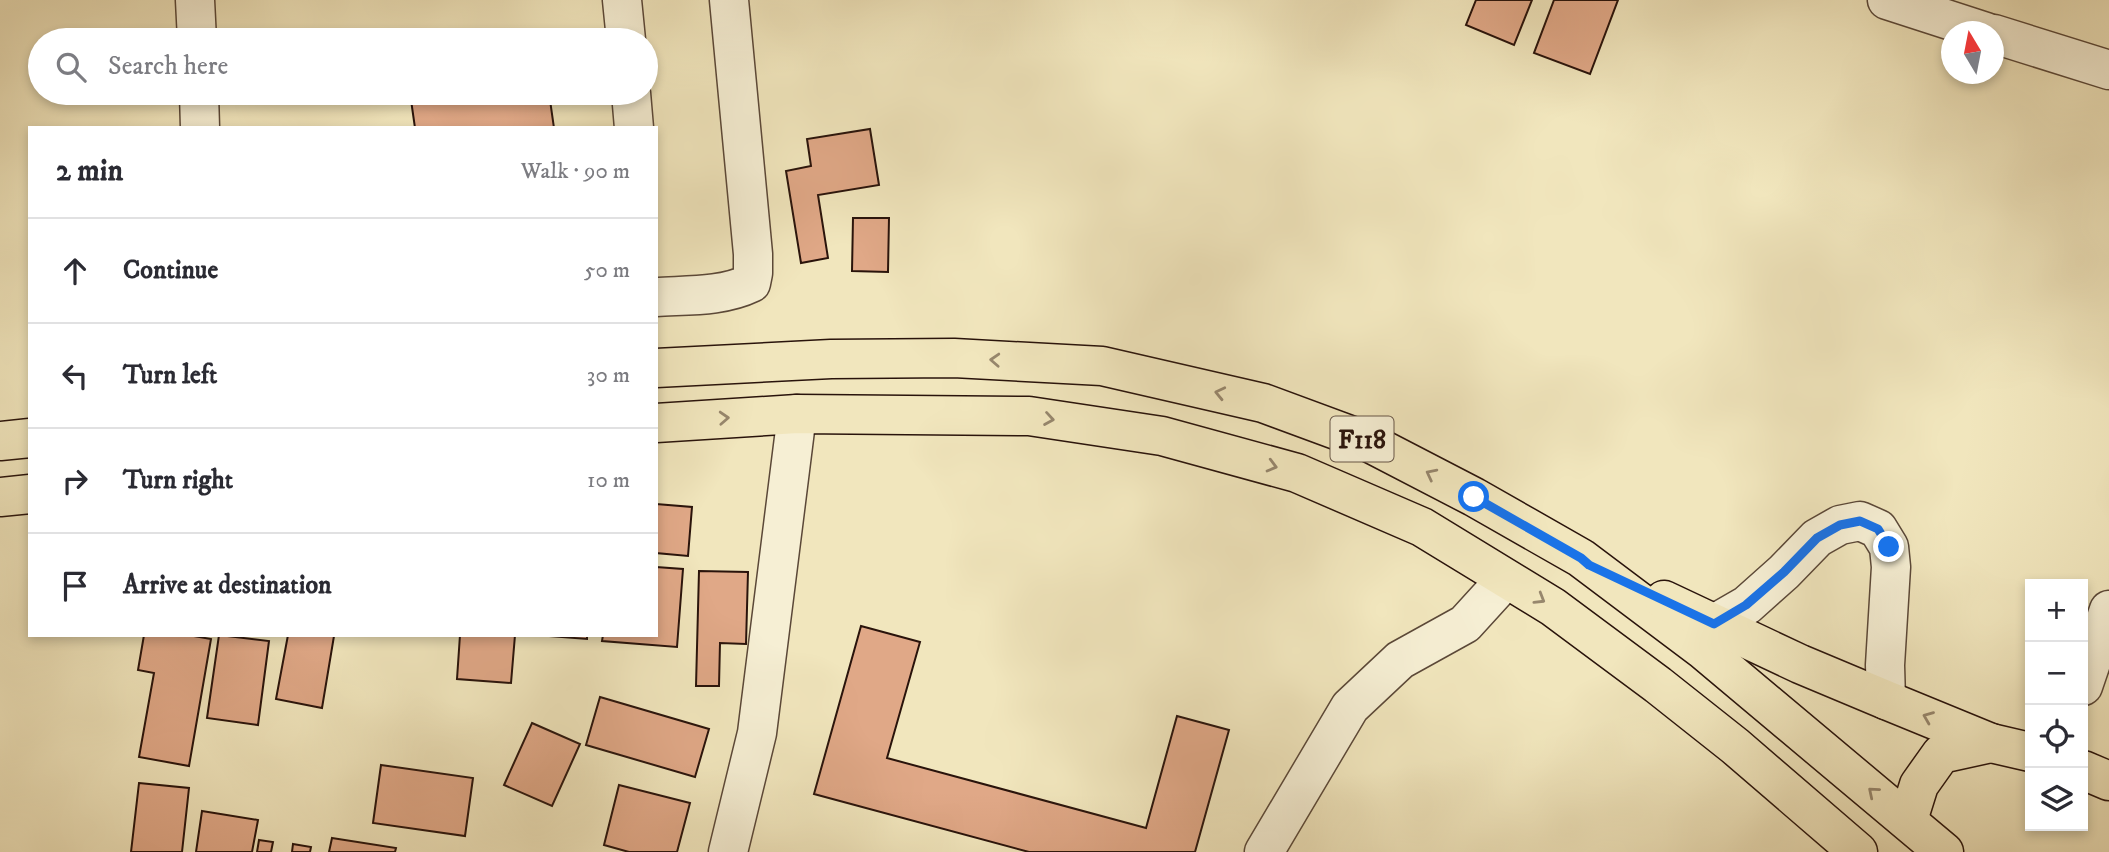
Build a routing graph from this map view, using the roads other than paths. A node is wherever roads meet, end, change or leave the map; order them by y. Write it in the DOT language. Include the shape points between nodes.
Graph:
graph roads {
  1 [pos="195,0"];
  2 [pos="622,0"];
  3 [pos="729,0"];
  4 [pos="1887,0"];
  5 [pos="1952,21"];
  6 [pos="196,28"];
  7 [pos="625,28"];
  8 [pos="2004,37"];
  9 [pos="2109,70"];
  10 [pos="199,105"];
  11 [pos="632,105"];
  12 [pos="200,126"];
  13 [pos="635,126"];
  14 [pos="658,297"];
  15 [pos="658,368"];
  16 [pos="797,414"];
  17 [pos="658,423"];
  18 [pos="28,438"];
  19 [pos="0,441"];
  20 [pos="28,494"];
  21 [pos="0,497"];
  22 [pos="1589,565"];
  23 [pos="1506,579"];
  24 [pos="2109,610"];
  25 [pos="1714,624"];
  26 [pos="2088,671"];
  27 [pos="1886,700"];
  28 [pos="1992,743"];
  29 [pos="2025,751"];
  30 [pos="2088,772"];
  31 [pos="2109,782"];
  32 [pos="1908,820"];
  33 [pos="728,852"];
  34 [pos="1264,852"];
  35 [pos="1858,852"];
  36 [pos="1944,852"];
  1 -- 6 [label="street"];
  2 -- 7 [label="street"];
  3 -- 14 [label="street" via="753,254 751,283 715,293"];
  4 -- 5 [label="street"];
  8 -- 9 [label="street"];
  10 -- 12 [label="street"];
  11 -- 13 [label="street"];
  22 -- 15 [label="main road, F118, one-way" via="1474,497 1366,441 1263,403 1102,366 954,358"];
  17 -- 16 [label="main road, F118, one-way"];
  16 -- 23 [label="main road, F118, one-way" via="1029,416 1162,436 1297,473 1422,527"];
  16 -- 33 [label="street" via="757,733"];
  18 -- 19 [label="main road"];
  20 -- 21 [label="main road"];
  22 -- 25 [label="main road"];
  32 -- 22 [label="main road, F118, one-way" via="1702,649"];
  23 -- 34 [label="street" via="1465,624 1401,660 1350,707"];
  23 -- 35 [label="main road, F118, one-way" via="1553,607 1658,685"];
  24 -- 26 [label="street"];
  25 -- 27 [label="main road"];
  25 -- 27 [label="street" via="1746,605 1817,538 1840,525 1860,521 1878,529 1889,547"];
  28 -- 27 [label="main road, one-way"];
  28 -- 29 [label="main road"];
  28 -- 32 [label="main road" via="1941,754 1919,785"];
  30 -- 31 [label="main road"];
  32 -- 36 [label="main road, F118"];
}
